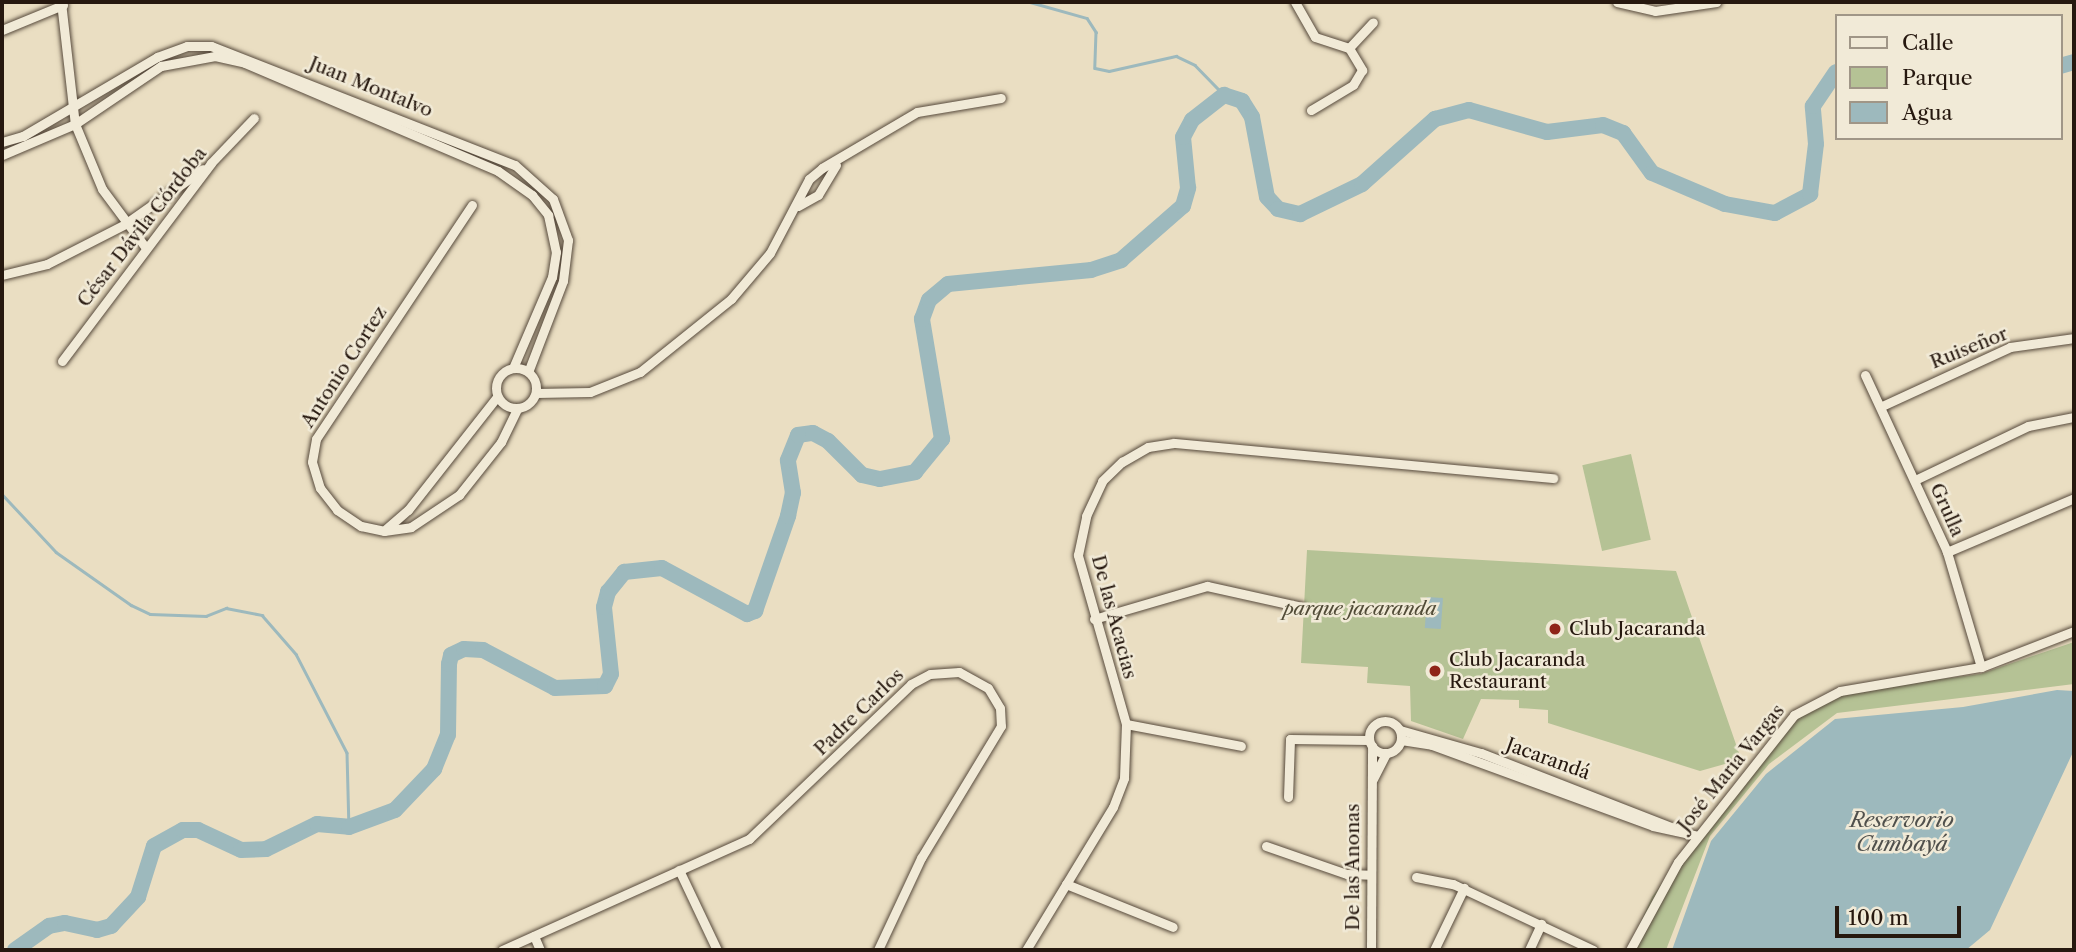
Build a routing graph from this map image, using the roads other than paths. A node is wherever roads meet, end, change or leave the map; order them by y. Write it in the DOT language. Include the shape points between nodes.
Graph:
graph roads {
  1 [pos="1295,2"];
  2 [pos="1617,2"];
  3 [pos="1716,2"];
  4 [pos="62,3"];
  5 [pos="1373,22"];
  6 [pos="2,30"];
  7 [pos="1349,48"];
  8 [pos="257,64"];
  9 [pos="1001,98"];
  10 [pos="74,108"];
  11 [pos="1311,110"];
  12 [pos="254,118"];
  13 [pos="75,124"];
  14 [pos="2,142"];
  15 [pos="2,155"];
  16 [pos="211,163"];
  17 [pos="836,165"];
  18 [pos="472,205"];
  19 [pos="799,206"];
  20 [pos="125,224"];
  21 [pos="146,248"];
  22 [pos="2,275"];
  23 [pos="2074,338"];
  24 [pos="62,361"];
  25 [pos="513,368"];
  26 [pos="528,372"];
  27 [pos="1864,375"];
  28 [pos="536,393"];
  29 [pos="497,397"];
  30 [pos="1882,406"];
  31 [pos="517,409"];
  32 [pos="2074,417"];
  33 [pos="1553,478"];
  34 [pos="1915,480"];
  35 [pos="2074,498"];
  36 [pos="384,531"];
  37 [pos="1947,552"];
  38 [pos="1302,607"];
  39 [pos="1094,619"];
  40 [pos="2074,631"];
  41 [pos="1981,667"];
  42 [pos="1126,724"];
  43 [pos="1400,735"];
  44 [pos="1371,743"];
  45 [pos="1241,746"];
  46 [pos="1386,753"];
  47 [pos="1371,784"];
  48 [pos="1288,797"];
  49 [pos="1698,836"];
  50 [pos="1266,846"];
  51 [pos="679,870"];
  52 [pos="1371,875"];
  53 [pos="1416,877"];
  54 [pos="1066,884"];
  55 [pos="1464,888"];
  56 [pos="1541,924"];
  57 [pos="1173,927"];
  58 [pos="534,936"];
  59 [pos="502,950"];
  60 [pos="540,950"];
  61 [pos="717,950"];
  62 [pos="878,950"];
  63 [pos="1026,950"];
  64 [pos="1371,950"];
  65 [pos="1434,950"];
  66 [pos="1529,950"];
  67 [pos="1593,950"];
  68 [pos="1630,950"];
  1 -- 7 [label="street" via="1315,37"];
  2 -- 3 [label="street" via="1656,11"];
  4 -- 6 [label="street"];
  4 -- 10 [label="street"];
  5 -- 7 [label="street"];
  7 -- 11 [label="street" via="1362,65 1359,79"];
  8 -- 10 [label="street, Juan Montalvo" via="211,46 187,46 157,57"];
  8 -- 13 [label="street, Juan Montalvo" via="215,56 186,57 161,66"];
  8 -- 25 [label="street, Juan Montalvo" via="498,171 532,195 548,215 556,252 552,277"];
  8 -- 26 [label="street, Juan Montalvo" via="515,165 539,181 564,222 567,262"];
  9 -- 17 [label="street" via="916,112 870,137"];
  10 -- 13 [label="street"];
  10 -- 14 [label="street, Juan Montalvo"];
  12 -- 16 [label="street, César Dávila Córdoba"];
  13 -- 15 [label="street, Juan Montalvo"];
  13 -- 20 [label="street" via="102,189"];
  16 -- 20 [label="street"];
  16 -- 21 [label="street, César Dávila Córdoba"];
  17 -- 19 [label="street" via="818,195"];
  17 -- 19 [label="street" via="809,179"];
  18 -- 36 [label="street, Antonio Cortez" via="316,439 312,462 320,488 337,510 361,526"];
  19 -- 28 [label="street" via="770,253 731,299 640,372 590,392"];
  20 -- 21 [label="street"];
  20 -- 22 [label="street" via="47,264"];
  21 -- 24 [label="street, César Dávila Córdoba"];
  23 -- 30 [label="street, Ruiseñor" via="2010,347"];
  25 -- 26 [label="street"];
  25 -- 29 [label="street" via="500,375"];
  26 -- 28 [label="street"];
  27 -- 30 [label="street, Grulla"];
  28 -- 31 [label="street"];
  29 -- 31 [label="street"];
  29 -- 36 [label="street" via="408,510"];
  30 -- 34 [label="street, Grulla"];
  31 -- 36 [label="street" via="501,442 459,495 411,527"];
  32 -- 34 [label="street" via="2028,426"];
  33 -- 39 [label="street, De las Acacias" via="1174,443 1148,447 1102,481 1086,516 1078,555"];
  34 -- 37 [label="street, Grulla"];
  35 -- 37 [label="street"];
  37 -- 41 [label="street, Grulla"];
  38 -- 39 [label="street" via="1207,586"];
  39 -- 42 [label="street, De las Acacias"];
  40 -- 41 [label="street, José Maria Vargas"];
  41 -- 49 [label="street, José Maria Vargas" via="1840,691 1816,701 1794,715"];
  42 -- 45 [label="street"];
  42 -- 54 [label="street, De las Acacias" via="1120,793"];
  43 -- 44 [label="street, Jacarandá" via="1383,721 1371,728"];
  43 -- 46 [label="street"];
  43 -- 49 [label="street, Jacarandá"];
  44 -- 46 [label="street"];
  44 -- 47 [label="street, De las Anonas"];
  44 -- 48 [label="street" via="1290,739"];
  46 -- 47 [label="street"];
  47 -- 52 [label="street, De las Anonas"];
  49 -- 68 [label="street, José Maria Vargas"];
  50 -- 52 [label="street" via="1347,874"];
  51 -- 58 [label="street, Padre Carlos"];
  51 -- 61 [label="street"];
  51 -- 62 [label="street, Padre Carlos" via="761,832 911,684 930,674 959,672 988,688 1000,708 1000,726 922,859"];
  52 -- 64 [label="street, De las Anonas"];
  53 -- 55 [label="street"];
  54 -- 57 [label="street"];
  54 -- 63 [label="street, De las Acacias"];
  55 -- 56 [label="street"];
  55 -- 65 [label="street"];
  56 -- 66 [label="street"];
  56 -- 67 [label="street"];
  58 -- 59 [label="street, Padre Carlos"];
  58 -- 60 [label="street"];
}
